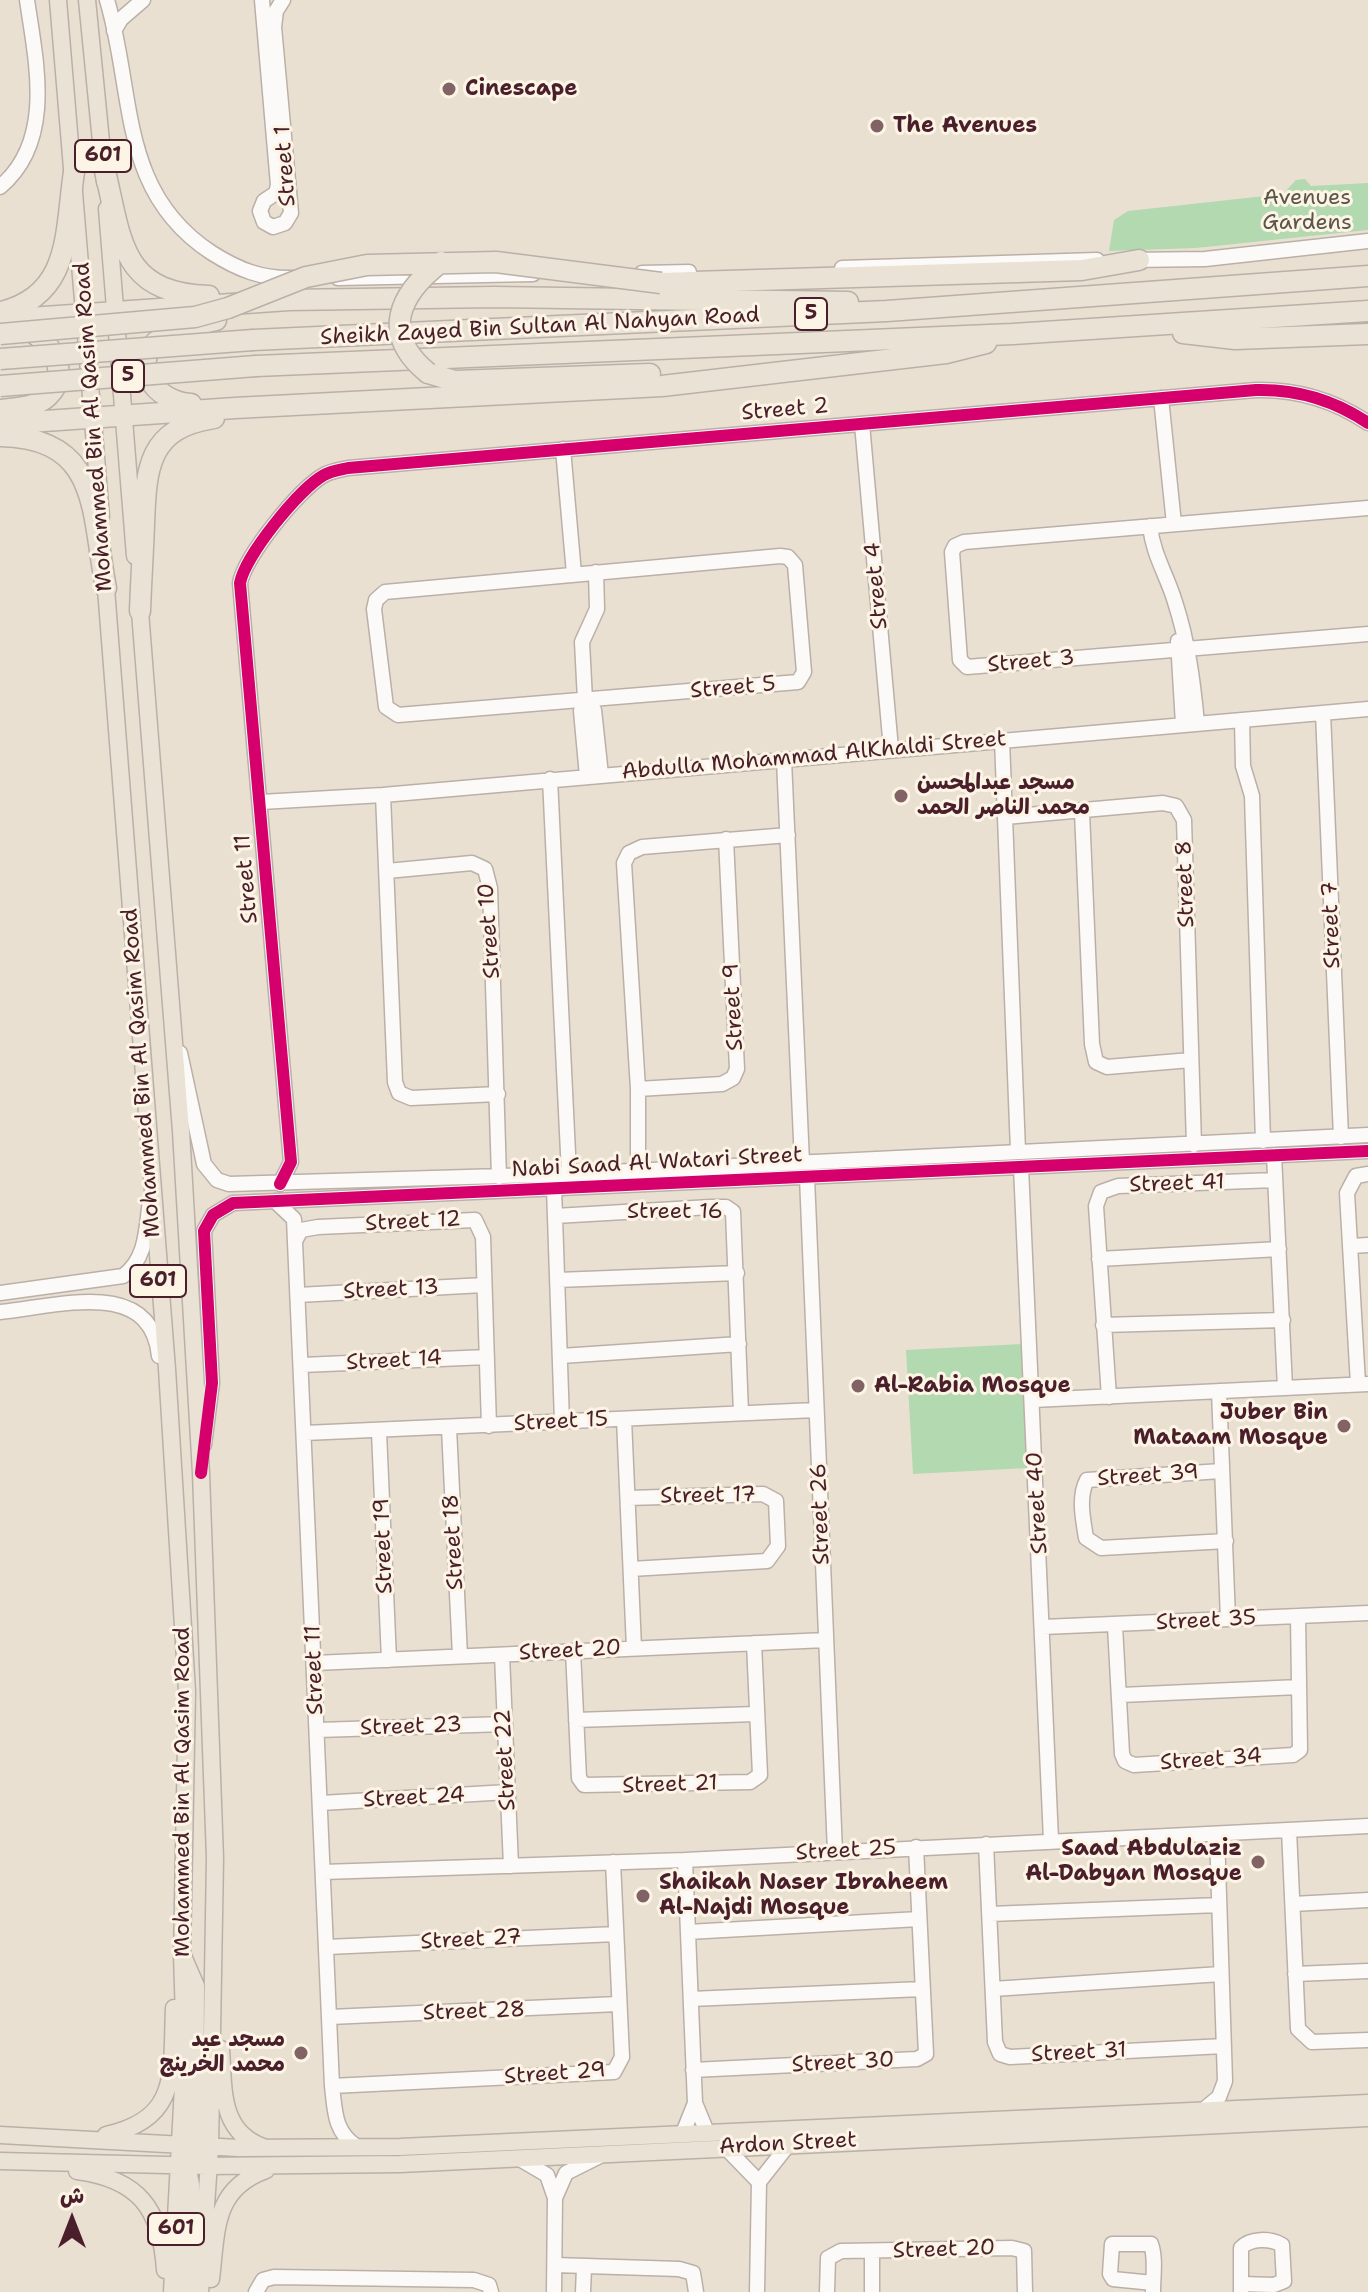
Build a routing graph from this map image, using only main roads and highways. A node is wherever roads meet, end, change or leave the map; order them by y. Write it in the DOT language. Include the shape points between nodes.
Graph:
graph roads {
  1 [pos="87,0"];
  2 [pos="56,4"];
  3 [pos="105,171"];
  4 [pos="74,172"];
  5 [pos="1139,260"];
  6 [pos="441,262"];
  7 [pos="1368,276"];
  8 [pos="289,300"];
  9 [pos="887,311"];
  10 [pos="1368,311"];
  11 [pos="0,312"];
  12 [pos="114,313"];
  13 [pos="85,314"];
  14 [pos="0,321"];
  15 [pos="1151,327"];
  16 [pos="0,334"];
  17 [pos="1013,334"];
  18 [pos="1368,334"];
  19 [pos="0,359"];
  20 [pos="854,362"];
  21 [pos="0,386"];
  22 [pos="380,400"];
  23 [pos="235,408"];
  24 [pos="0,410"];
  25 [pos="123,416"];
  26 [pos="94,418"];
  27 [pos="0,424"];
  28 [pos="0,436"];
  29 [pos="106,588"];
  30 [pos="140,611"];
  31 [pos="187,1691"];
  32 [pos="215,1858"];
  33 [pos="182,1955"];
  34 [pos="214,1970"];
  35 [pos="1368,2103"];
  36 [pos="1368,2118"];
  37 [pos="953,2128"];
  38 [pos="986,2128"];
  39 [pos="0,2135"];
  40 [pos="85,2140"];
  41 [pos="195,2147"];
  42 [pos="269,2149"];
  43 [pos="432,2155"];
  44 [pos="400,2156"];
  45 [pos="0,2161"];
  46 [pos="184,2166"];
  47 [pos="208,2166"];
  48 [pos="275,2166"];
  49 [pos="165,2292"];
  50 [pos="172,2292"];
  51 [pos="188,2292"];
  52 [pos="200,2292"];
  53 [pos="209,2292"];
  1 -- 3 [label="main road, Mohammed Bin Al Qasim Road / 601"];
  2 -- 4 [label="main road, Mohammed Bin Al Qasim Road / 601"];
  3 -- 8 [label="highway" via="123,248 148,281 177,293"];
  3 -- 12 [label="main road, Mohammed Bin Al Qasim Road / 601"];
  4 -- 11 [label="highway" via="57,271 38,296"];
  4 -- 13 [label="main road, Mohammed Bin Al Qasim Road / 601"];
  5 -- 6 [label="highway, bridge" via="1082,270 661,283 512,263"];
  6 -- 16 [label="highway, bridge" via="332,270 195,317"];
  6 -- 20 [label="highway, bridge" via="413,286 401,311 402,339 428,373 455,381"];
  7 -- 9 [label="highway, Sheikh Zayed Bin Sultan Al Nahyan Road / 5"];
  8 -- 9 [label="highway" via="827,300"];
  8 -- 12 [label="highway"];
  8 -- 23 [label="highway" via="175,331 151,349 149,380 164,399"];
  9 -- 19 [label="highway, Sheikh Zayed Bin Sultan Al Nahyan Road / 5, bridge" via="253,340"];
  10 -- 15 [label="highway, Sheikh Zayed Bin Sultan Al Nahyan Road / 5"];
  12 -- 13 [label="highway"];
  12 -- 25 [label="main road, Mohammed Bin Al Qasim Road / 601"];
  13 -- 14 [label="highway"];
  13 -- 26 [label="main road, Mohammed Bin Al Qasim Road / 601"];
  14 -- 24 [label="highway" via="45,338 57,363 49,395 37,403"];
  15 -- 17 [label="highway, Sheikh Zayed Bin Sultan Al Nahyan Road / 5"];
  15 -- 18 [label="highway" via="1235,339"];
  17 -- 20 [label="highway" via="946,353"];
  17 -- 21 [label="highway, Sheikh Zayed Bin Sultan Al Nahyan Road / 5, bridge" via="256,366"];
  20 -- 22 [label="highway" via="662,386"];
  22 -- 23 [label="highway"];
  22 -- 30 [label="highway" via="210,418 172,433 156,450 147,471"];
  23 -- 25 [label="highway"];
  25 -- 26 [label="highway"];
  25 -- 30 [label="main road, Mohammed Bin Al Qasim Road / 601"];
  26 -- 27 [label="highway"];
  26 -- 29 [label="main road, Mohammed Bin Al Qasim Road / 601"];
  28 -- 29 [label="highway" via="41,440 77,465 86,485"];
  29 -- 31 [label="main road, Mohammed Bin Al Qasim Road / 601"];
  30 -- 32 [label="main road, Mohammed Bin Al Qasim Road / 601" via="201,1473"];
  31 -- 32 [label="main road" via="197,1683 205,1689 206,1823"];
  31 -- 33 [label="main road, Mohammed Bin Al Qasim Road / 601"];
  32 -- 34 [label="main road, Mohammed Bin Al Qasim Road / 601"];
  33 -- 40 [label="main road" via="165,2099 141,2125"];
  33 -- 41 [label="main road, Mohammed Bin Al Qasim Road / 601"];
  34 -- 41 [label="main road, Mohammed Bin Al Qasim Road / 601"];
  34 -- 42 [label="main road" via="226,2110 239,2134"];
  35 -- 38 [label="main road, Ardon Street"];
  36 -- 38 [label="main road, Ardon Street"];
  37 -- 38 [label="main road, Ardon Street"];
  37 -- 43 [label="main road, Ardon Street" via="683,2133"];
  37 -- 43 [label="main road, Ardon Street" via="726,2148 518,2158"];
  39 -- 40 [label="main road, Ardon Street"];
  40 -- 41 [label="main road, Ardon Street"];
  41 -- 42 [label="main road, Ardon Street"];
  41 -- 46 [label="main road, Mohammed Bin Al Qasim Road / 601"];
  41 -- 47 [label="main road, Mohammed Bin Al Qasim Road / 601"];
  42 -- 44 [label="main road, Ardon Street" via="356,2146"];
  43 -- 44 [label="main road, Ardon Street"];
  44 -- 48 [label="main road, Ardon Street"];
  45 -- 46 [label="main road, Ardon Street"];
  45 -- 49 [label="main road" via="107,2176 137,2194 161,2238"];
  46 -- 47 [label="main road, Ardon Street"];
  46 -- 50 [label="main road, Mohammed Bin Al Qasim Road / 601"];
  46 -- 51 [label="main road"];
  47 -- 48 [label="main road, Ardon Street"];
  47 -- 52 [label="main road, Mohammed Bin Al Qasim Road / 601"];
  48 -- 53 [label="main road" via="241,2182 223,2203"];
}
